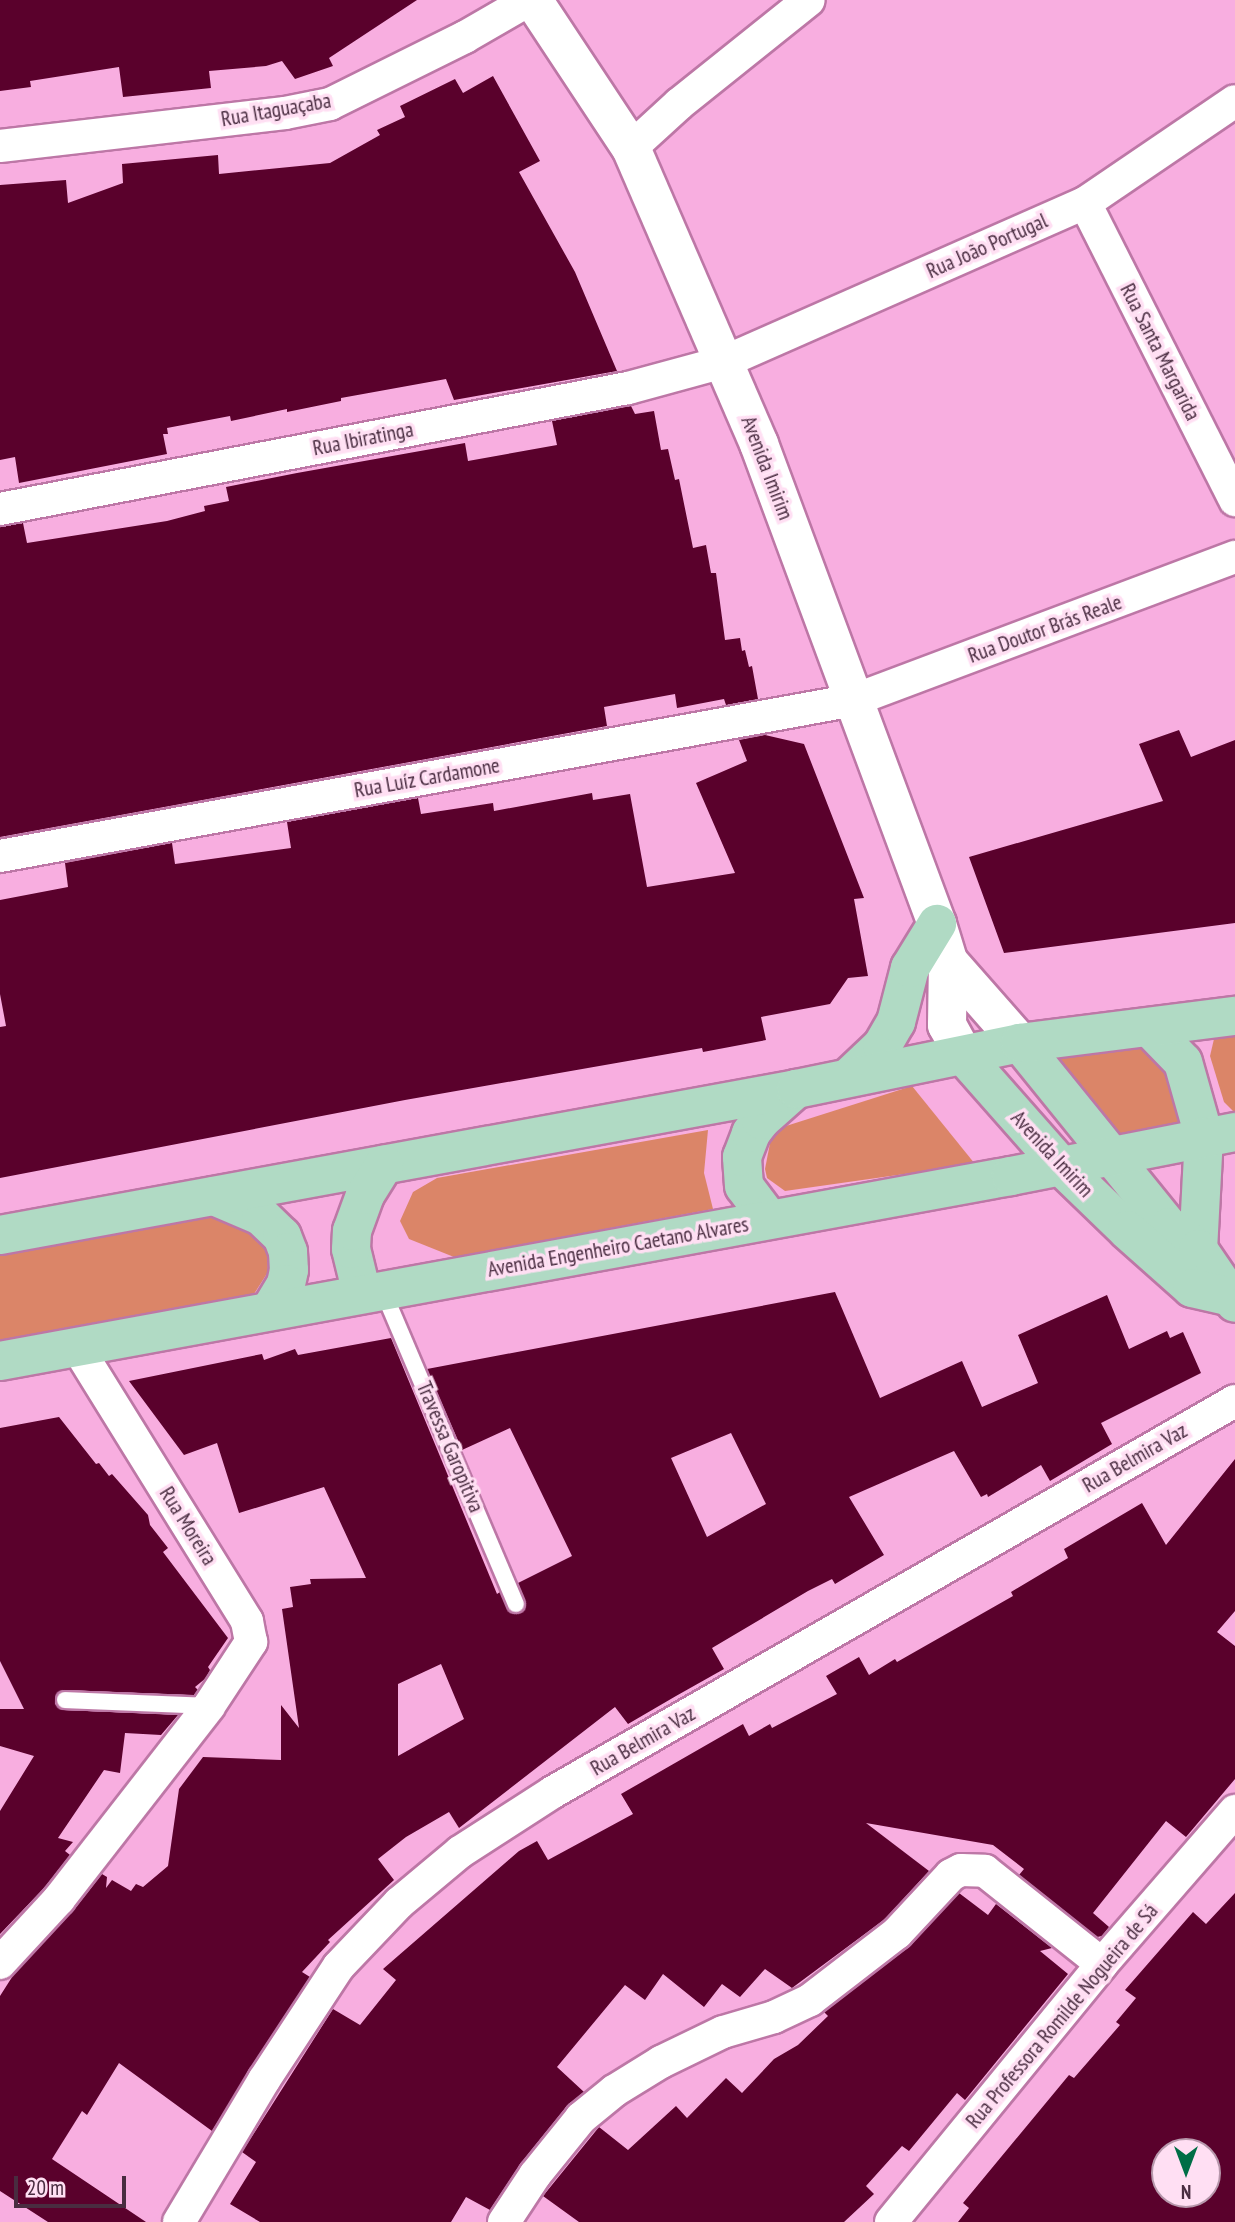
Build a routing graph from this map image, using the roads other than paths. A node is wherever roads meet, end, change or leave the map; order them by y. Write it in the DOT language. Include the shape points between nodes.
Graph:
graph roads {
  1 [pos="531,0"];
  2 [pos="809,0"];
  3 [pos="1235,102"];
  4 [pos="0,146"];
  5 [pos="631,148"];
  6 [pos="1085,203"];
  7 [pos="724,362"];
  8 [pos="1235,500"];
  9 [pos="0,509"];
  10 [pos="1235,558"];
  11 [pos="854,700"];
  12 [pos="0,856"];
  13 [pos="937,924"];
  14 [pos="948,961"];
  15 [pos="1235,1016"];
  16 [pos="1150,1028"];
  17 [pos="1020,1043"];
  18 [pos="964,1056"];
  19 [pos="849,1077"];
  20 [pos="796,1089"];
  21 [pos="1220,1134"];
  22 [pos="1110,1156"];
  23 [pos="384,1164"];
  24 [pos="1060,1165"];
  25 [pos="214,1196"];
  26 [pos="769,1219"];
  27 [pos="0,1234"];
  28 [pos="1198,1249"];
  29 [pos="372,1292"];
  30 [pos="1231,1299"];
  31 [pos="270,1311"];
  32 [pos="78,1347"];
  33 [pos="0,1362"];
  34 [pos="1235,1401"];
  35 [pos="516,1604"];
  36 [pos="65,1700"];
  37 [pos="209,1706"];
  38 [pos="1233,1817"];
  39 [pos="0,1963"];
  40 [pos="1102,1964"];
  41 [pos="179,2222"];
  42 [pos="504,2222"];
  43 [pos="891,2222"];
  1 -- 4 [label="street, Rua Itaguaçaba" via="330,104"];
  1 -- 5 [label="main road, Avenida Imirim"];
  2 -- 5 [label="street"];
  3 -- 6 [label="street, Rua João Portugal"];
  5 -- 7 [label="main road, Avenida Imirim"];
  6 -- 7 [label="street, Rua João Portugal"];
  6 -- 8 [label="street, Rua Santa Margarida"];
  7 -- 9 [label="street, Rua Ibiratinga" via="628,388"];
  7 -- 11 [label="main road, Avenida Imirim"];
  10 -- 11 [label="street, Rua Doutor Brás Reale"];
  11 -- 12 [label="street, Rua Luíz Cardamone"];
  11 -- 13 [label="main road, Avenida Imirim"];
  13 -- 14 [label="main road, Avenida Imirim"];
  13 -- 19 [label="main road" via="910,968 896,1022 882,1046"];
  14 -- 17 [label="main road, Avenida Imirim"];
  14 -- 18 [label="main road, Avenida Imirim" via="947,1025"];
  15 -- 16 [label="main road"];
  16 -- 17 [label="main road"];
  16 -- 21 [label="main road" via="1183,1062"];
  17 -- 18 [label="main road"];
  17 -- 22 [label="main road, Avenida Imirim"];
  18 -- 19 [label="main road"];
  18 -- 24 [label="main road, Avenida Imirim"];
  19 -- 20 [label="main road"];
  20 -- 23 [label="main road"];
  20 -- 26 [label="main road" via="761,1120 742,1157 744,1186"];
  21 -- 22 [label="main road, Avenida Engenheiro Caetano Alvares"];
  21 -- 28 [label="main road"];
  22 -- 24 [label="main road, Avenida Engenheiro Caetano Alvares"];
  22 -- 28 [label="main road, Avenida Imirim" via="1169,1227"];
  23 -- 25 [label="main road"];
  23 -- 29 [label="main road" via="365,1195 352,1231 351,1249"];
  24 -- 26 [label="main road, Avenida Engenheiro Caetano Alvares"];
  24 -- 30 [label="main road, Avenida Imirim" via="1192,1288"];
  25 -- 27 [label="main road"];
  25 -- 31 [label="main road" via="261,1216 282,1236 289,1270"];
  26 -- 29 [label="main road, Avenida Engenheiro Caetano Alvares"];
  28 -- 30 [label="main road, Avenida Imirim"];
  29 -- 31 [label="main road, Avenida Engenheiro Caetano Alvares"];
  29 -- 35 [label="lane, Travessa Garopitiva"];
  31 -- 32 [label="main road, Avenida Engenheiro Caetano Alvares"];
  32 -- 33 [label="main road, Avenida Engenheiro Caetano Alvares"];
  32 -- 37 [label="street, Rua Moreira" via="251,1632 248,1651"];
  34 -- 41 [label="street, Rua Belmira Vaz" via="553,1792 460,1852 399,1903 339,1966"];
  36 -- 37 [label="lane"];
  37 -- 39 [label="street, Rua Moreira" via="59,1899"];
  38 -- 40 [label="street, Rua Professora Romilde Nogueira de Sá"];
  40 -- 42 [label="street" via="985,1871 961,1870 897,1933 810,2000 774,2017 723,2032 614,2091 581,2118"];
  40 -- 43 [label="street, Rua Professora Romilde Nogueira de Sá"];
}
